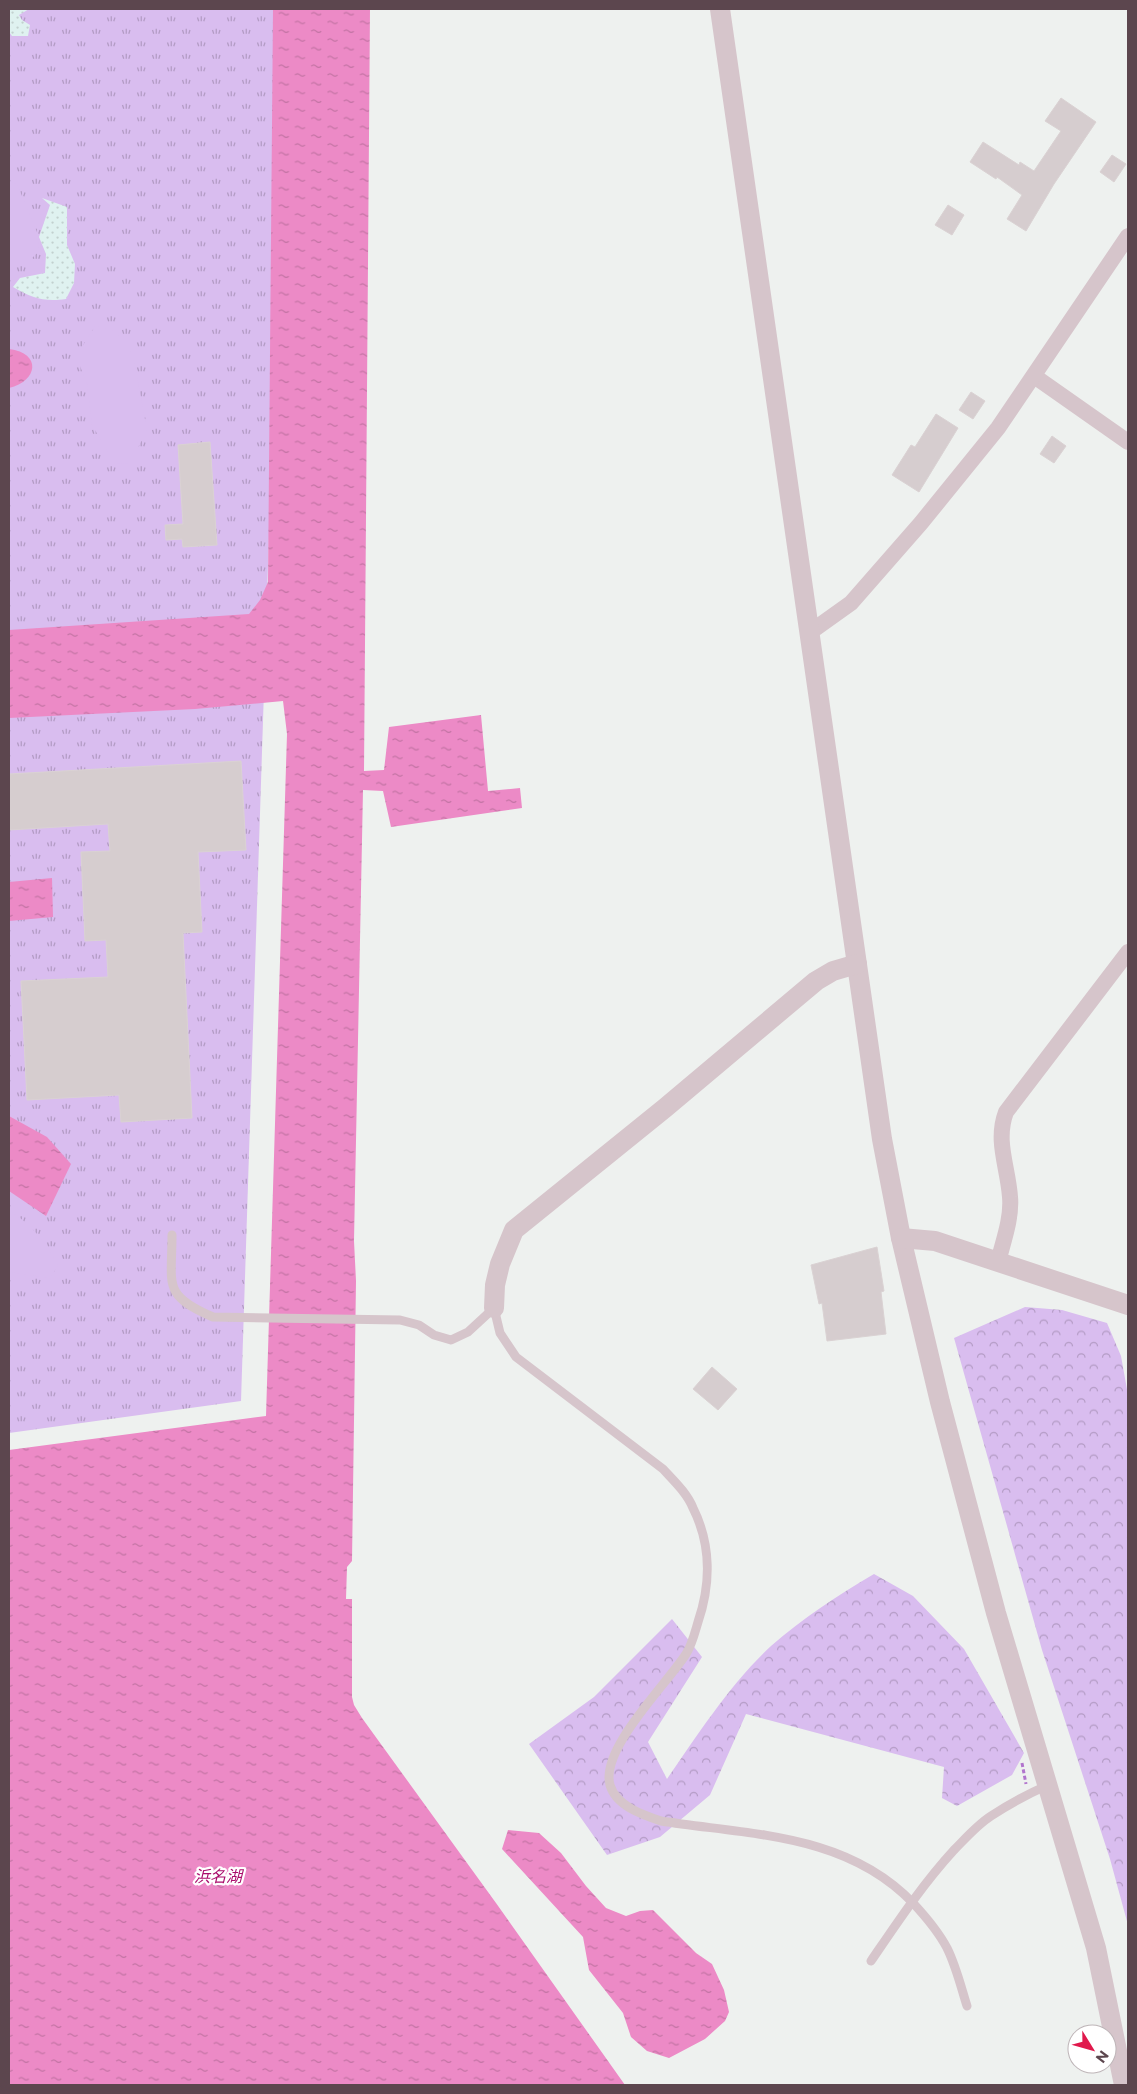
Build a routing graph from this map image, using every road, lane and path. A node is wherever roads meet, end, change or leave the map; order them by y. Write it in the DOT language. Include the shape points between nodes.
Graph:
graph roads {
  1 [pos="720,9"];
  2 [pos="1128,236"];
  3 [pos="1034,376"];
  4 [pos="1128,442"];
  5 [pos="809,633"];
  6 [pos="1128,952"];
  7 [pos="857,964"];
  8 [pos="172,1235"];
  9 [pos="901,1238"];
  10 [pos="998,1262"];
  11 [pos="1128,1305"];
  12 [pos="494,1308"];
  13 [pos="1048,1785"];
  14 [pos="912,1901"];
  15 [pos="871,1961"];
  16 [pos="967,2006"];
  17 [pos="1124,2085"];
  1 -- 5 [label="street"];
  2 -- 3 [label="street"];
  3 -- 4 [label="street"];
  3 -- 5 [label="street" via="992,436 851,603"];
  5 -- 7 [label="street"];
  6 -- 10 [label="street" via="1006,1112 1000,1139 1010,1199"];
  7 -- 9 [label="street" via="882,1139"];
  7 -- 12 [label="street" via="833,971 816,981 514,1230 500,1264"];
  8 -- 12 [label="lane" via="172,1288 191,1308 213,1317 400,1320 451,1340 468,1332"];
  9 -- 10 [label="street" via="934,1241"];
  9 -- 13 [label="street" via="996,1613"];
  10 -- 11 [label="street"];
  12 -- 14 [label="lane" via="500,1333 516,1357 663,1469 678,1486 693,1507 706,1549 709,1572 703,1608 687,1652 614,1753 610,1770 610,1784 614,1792 627,1806 661,1821 784,1838 832,1850 883,1876"];
  13 -- 14 [label="lane" via="989,1817 936,1870"];
  13 -- 17 [label="street" via="1096,1948"];
  14 -- 15 [label="lane"];
  14 -- 16 [label="lane" via="947,1948"];
}
